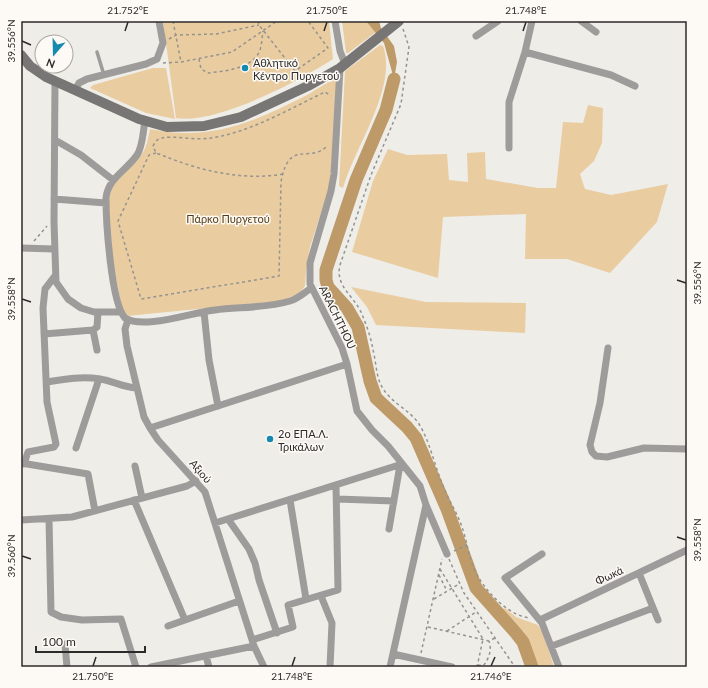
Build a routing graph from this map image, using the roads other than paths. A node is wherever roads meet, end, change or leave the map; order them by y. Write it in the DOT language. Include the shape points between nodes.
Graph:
graph roads {
  1 [pos="159,21"];
  2 [pos="335,21"];
  3 [pos="498,21"];
  4 [pos="532,21"];
  5 [pos="581,21"];
  6 [pos="396,23"];
  7 [pos="596,32"];
  8 [pos="476,36"];
  9 [pos="97,52"];
  10 [pos="525,52"];
  11 [pos="21,55"];
  12 [pos="342,66"];
  13 [pos="104,75"];
  14 [pos="55,81"];
  15 [pos="635,86"];
  16 [pos="74,90"];
  17 [pos="145,121"];
  18 [pos="55,140"];
  19 [pos="509,148"];
  20 [pos="113,180"];
  21 [pos="54,199"];
  22 [pos="106,203"];
  23 [pos="25,248"];
  24 [pos="54,249"];
  25 [pos="55,276"];
  26 [pos="311,288"];
  27 [pos="98,312"];
  28 [pos="120,312"];
  29 [pos="204,312"];
  30 [pos="128,320"];
  31 [pos="93,330"];
  32 [pos="44,334"];
  33 [pos="608,348"];
  34 [pos="97,350"];
  35 [pos="347,364"];
  36 [pos="99,379"];
  37 [pos="47,382"];
  38 [pos="136,388"];
  39 [pos="218,406"];
  40 [pos="150,428"];
  41 [pos="76,448"];
  42 [pos="687,449"];
  43 [pos="22,463"];
  44 [pos="401,464"];
  45 [pos="134,466"];
  46 [pos="196,481"];
  47 [pos="336,485"];
  48 [pos="142,498"];
  49 [pos="337,499"];
  50 [pos="134,500"];
  51 [pos="290,500"];
  52 [pos="394,501"];
  53 [pos="426,505"];
  54 [pos="95,511"];
  55 [pos="49,519"];
  56 [pos="228,519"];
  57 [pos="21,520"];
  58 [pos="215,523"];
  59 [pos="389,529"];
  60 [pos="687,550"];
  61 [pos="447,554"];
  62 [pos="542,554"];
  63 [pos="639,573"];
  64 [pos="321,596"];
  65 [pos="306,599"];
  66 [pos="239,601"];
  67 [pos="653,608"];
  68 [pos="185,620"];
  69 [pos="540,620"];
  70 [pos="658,620"];
  71 [pos="168,626"];
  72 [pos="277,633"];
  73 [pos="253,643"];
  74 [pos="65,644"];
  75 [pos="552,646"];
  76 [pos="393,654"];
  77 [pos="206,656"];
  78 [pos="67,667"];
  79 [pos="136,667"];
  80 [pos="151,667"];
  81 [pos="209,667"];
  82 [pos="264,667"];
  83 [pos="330,667"];
  84 [pos="390,667"];
  85 [pos="452,667"];
  86 [pos="559,667"];
  1 -- 13 [label="street" via="163,43 159,56 154,61"];
  2 -- 12 [label="street"];
  3 -- 8 [label="street"];
  4 -- 10 [label="street"];
  5 -- 7 [label="street"];
  6 -- 12 [label="street"];
  9 -- 13 [label="lane"];
  10 -- 15 [label="street" via="611,75"];
  10 -- 19 [label="street" via="509,102"];
  11 -- 14 [label="street" via="38,73"];
  12 -- 17 [label="street" via="280,100 225,122 175,127"];
  12 -- 26 [label="street, ARACHTHOU" via="334,174 310,263"];
  13 -- 16 [label="street" via="79,83"];
  14 -- 16 [label="street"];
  14 -- 18 [label="street"];
  16 -- 17 [label="street"];
  17 -- 20 [label="street" via="138,154"];
  18 -- 20 [label="street" via="82,155"];
  18 -- 21 [label="street"];
  20 -- 22 [label="street"];
  21 -- 22 [label="street"];
  21 -- 24 [label="street"];
  22 -- 28 [label="street" via="110,259"];
  23 -- 24 [label="street"];
  24 -- 25 [label="street"];
  25 -- 27 [label="street" via="61,290 73,303 85,310"];
  25 -- 32 [label="street" via="44,291"];
  26 -- 29 [label="street" via="291,301"];
  26 -- 35 [label="street, ARACHTHOU" via="335,332"];
  27 -- 28 [label="street"];
  27 -- 31 [label="street" via="97,326"];
  28 -- 30 [label="street"];
  29 -- 30 [label="street" via="159,320"];
  29 -- 39 [label="street" via="209,360"];
  30 -- 38 [label="street, Αξιού" via="125,326 126,339"];
  31 -- 32 [label="street"];
  31 -- 34 [label="street"];
  32 -- 37 [label="street"];
  33 -- 42 [label="street" via="600,403 590,445 592,452 600,457 607,457 652,448"];
  35 -- 39 [label="street"];
  35 -- 44 [label="street, ARACHTHOU" via="357,411"];
  36 -- 37 [label="street" via="76,378"];
  36 -- 38 [label="street"];
  36 -- 41 [label="street"];
  37 -- 43 [label="street" via="47,402 56,444 28,452"];
  38 -- 40 [label="street, Αξιού" via="144,417"];
  39 -- 40 [label="street"];
  40 -- 46 [label="street, Αξιού"];
  43 -- 54 [label="street" via="88,474"];
  44 -- 47 [label="street"];
  44 -- 52 [label="street"];
  44 -- 53 [label="street, ARACHTHOU" via="420,486"];
  45 -- 48 [label="street"];
  46 -- 48 [label="street" via="187,486"];
  46 -- 58 [label="street, Αξιού" via="205,492"];
  47 -- 49 [label="street"];
  47 -- 51 [label="street"];
  48 -- 50 [label="street"];
  49 -- 52 [label="street"];
  49 -- 64 [label="street" via="338,590"];
  50 -- 54 [label="street"];
  50 -- 68 [label="street"];
  51 -- 56 [label="street"];
  51 -- 65 [label="street"];
  52 -- 59 [label="street"];
  53 -- 61 [label="street, ARACHTHOU"];
  53 -- 76 [label="street"];
  54 -- 55 [label="street"];
  55 -- 57 [label="street"];
  55 -- 79 [label="street" via="51,612 61,617 82,620 121,619"];
  56 -- 58 [label="street"];
  56 -- 72 [label="street" via="250,549"];
  58 -- 66 [label="street, Αξιού"];
  60 -- 63 [label="street, Φωκά"];
  62 -- 69 [label="street" via="506,578"];
  63 -- 67 [label="street"];
  63 -- 69 [label="street, Φωκά"];
  64 -- 65 [label="street"];
  64 -- 83 [label="street" via="332,623"];
  65 -- 72 [label="street" via="288,605 293,627"];
  66 -- 68 [label="street"];
  66 -- 73 [label="street, Αξιού"];
  67 -- 70 [label="street"];
  67 -- 75 [label="street"];
  68 -- 71 [label="street"];
  69 -- 75 [label="street"];
  72 -- 73 [label="street"];
  73 -- 77 [label="street"];
  73 -- 82 [label="street, Αξιού"];
  74 -- 78 [label="street"];
  75 -- 86 [label="street"];
  76 -- 84 [label="street"];
  76 -- 85 [label="street"];
  77 -- 80 [label="street"];
  77 -- 81 [label="street"];
}
